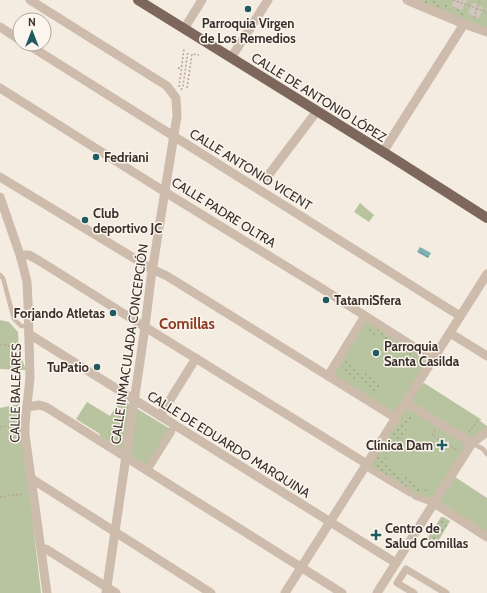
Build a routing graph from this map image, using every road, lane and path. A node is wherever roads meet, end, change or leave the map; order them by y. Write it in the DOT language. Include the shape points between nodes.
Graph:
graph roads {
  1 [pos="30,0"];
  2 [pos="138,0"];
  3 [pos="202,0"];
  4 [pos="268,0"];
  5 [pos="407,0"];
  6 [pos="453,0"];
  7 [pos="487,12"];
  8 [pos="464,24"];
  9 [pos="0,27"];
  10 [pos="184,29"];
  11 [pos="487,32"];
  12 [pos="12,35"];
  13 [pos="184,49"];
  14 [pos="188,51"];
  15 [pos="40,52"];
  16 [pos="199,55"];
  17 [pos="231,58"];
  18 [pos="178,68"];
  19 [pos="182,68"];
  20 [pos="183,86"];
  21 [pos="179,87"];
  22 [pos="0,88"];
  23 [pos="187,88"];
  24 [pos="317,111"];
  25 [pos="174,136"];
  26 [pos="383,152"];
  27 [pos="0,177"];
  28 [pos="267,177"];
  29 [pos="165,192"];
  30 [pos="0,197"];
  31 [pos="4,216"];
  32 [pos="487,218"];
  33 [pos="21,258"];
  34 [pos="152,269"];
  35 [pos="487,274"];
  36 [pos="0,275"];
  37 [pos="365,316"];
  38 [pos="460,316"];
  39 [pos="145,327"];
  40 [pos="29,330"];
  41 [pos="450,333"];
  42 [pos="0,344"];
  43 [pos="29,350"];
  44 [pos="487,356"];
  45 [pos="196,358"];
  46 [pos="433,360"];
  47 [pos="328,376"];
  48 [pos="134,400"];
  49 [pos="406,403"];
  50 [pos="27,407"];
  51 [pos="160,416"];
  52 [pos="396,418"];
  53 [pos="478,420"];
  54 [pos="25,424"];
  55 [pos="175,425"];
  56 [pos="0,427"];
  57 [pos="487,432"];
  58 [pos="432,434"];
  59 [pos="466,435"];
  60 [pos="472,443"];
  61 [pos="487,454"];
  62 [pos="464,455"];
  63 [pos="126,458"];
  64 [pos="367,464"];
  65 [pos="147,471"];
  66 [pos="32,479"];
  67 [pos="34,492"];
  68 [pos="0,497"];
  69 [pos="434,503"];
  70 [pos="330,522"];
  71 [pos="115,532"];
  72 [pos="487,537"];
  73 [pos="42,550"];
  74 [pos="396,563"];
  75 [pos="301,568"];
  76 [pos="106,590"];
  77 [pos="47,593"];
  78 [pos="116,593"];
  79 [pos="211,593"];
  80 [pos="285,593"];
  81 [pos="342,593"];
  82 [pos="377,593"];
  83 [pos="414,593"];
  84 [pos="446,593"];
  1 -- 25 [label="street, CALLE INMACULADA CONCEPCIÓN" via="167,86 176,98"];
  2 -- 10 [label="main road, CALLE DE ANTONIO LÓPEZ"];
  3 -- 10 [label="street"];
  4 -- 17 [label="street"];
  5 -- 8 [label="street"];
  6 -- 7 [label="path"];
  8 -- 11 [label="street"];
  8 -- 26 [label="street"];
  9 -- 12 [label="street"];
  10 -- 17 [label="main road, CALLE DE ANTONIO LÓPEZ"];
  13 -- 19 [label="path"];
  14 -- 20 [label="path"];
  15 -- 25 [label="street, CALLE ANTONIO VICENT"];
  16 -- 23 [label="path" via="192,54"];
  17 -- 24 [label="main road, CALLE DE ANTONIO LÓPEZ"];
  18 -- 19 [label="path"];
  19 -- 21 [label="path"];
  22 -- 29 [label="street, CALLE PADRE OLTRA"];
  24 -- 26 [label="main road, CALLE DE ANTONIO LÓPEZ"];
  24 -- 28 [label="street"];
  25 -- 29 [label="street, CALLE INMACULADA CONCEPCIÓN"];
  25 -- 38 [label="street, CALLE ANTONIO VICENT"];
  26 -- 32 [label="main road, CALLE DE ANTONIO LÓPEZ"];
  27 -- 34 [label="street"];
  29 -- 34 [label="street, CALLE INMACULADA CONCEPCIÓN"];
  29 -- 37 [label="street, CALLE PADRE OLTRA"];
  30 -- 31 [label="street, CALLE BALEARES"];
  31 -- 33 [label="street, CALLE BALEARES"];
  33 -- 39 [label="street" via="25,255 32,257"];
  33 -- 40 [label="street, CALLE BALEARES" via="27,282"];
  34 -- 39 [label="street, CALLE INMACULADA CONCEPCIÓN"];
  34 -- 47 [label="street"];
  35 -- 38 [label="street"];
  36 -- 40 [label="lane" via="4,278 14,319"];
  37 -- 46 [label="street, CALLE PADRE OLTRA"];
  37 -- 47 [label="street"];
  38 -- 41 [label="street"];
  39 -- 45 [label="street"];
  39 -- 48 [label="street, CALLE INMACULADA CONCEPCIÓN"];
  40 -- 43 [label="street, CALLE BALEARES"];
  40 -- 48 [label="street, CALLE DE EDUARDO MARQUINA"];
  41 -- 44 [label="street"];
  41 -- 46 [label="street"];
  42 -- 43 [label="path"];
  43 -- 50 [label="street, CALLE BALEARES"];
  45 -- 51 [label="street"];
  45 -- 64 [label="street"];
  46 -- 49 [label="street"];
  47 -- 52 [label="street"];
  48 -- 51 [label="street, CALLE DE EDUARDO MARQUINA"];
  48 -- 63 [label="street, CALLE INMACULADA CONCEPCIÓN"];
  49 -- 52 [label="street"];
  49 -- 60 [label="street"];
  50 -- 54 [label="street, CALLE BALEARES"];
  50 -- 63 [label="street" via="46,407"];
  51 -- 55 [label="street, CALLE DE EDUARDO MARQUINA"];
  52 -- 64 [label="street"];
  53 -- 59 [label="path"];
  54 -- 56 [label="path"];
  54 -- 66 [label="street, CALLE BALEARES"];
  55 -- 65 [label="street"];
  55 -- 70 [label="street, CALLE DE EDUARDO MARQUINA"];
  57 -- 60 [label="street"];
  58 -- 62 [label="path"];
  60 -- 61 [label="lane"];
  60 -- 62 [label="street"];
  62 -- 69 [label="street"];
  63 -- 65 [label="street"];
  63 -- 71 [label="street, CALLE INMACULADA CONCEPCIÓN"];
  64 -- 69 [label="street" via="370,469 412,495"];
  64 -- 70 [label="street"];
  65 -- 75 [label="street"];
  66 -- 67 [label="street, CALLE BALEARES"];
  66 -- 71 [label="street"];
  67 -- 68 [label="path"];
  67 -- 73 [label="street, CALLE BALEARES"];
  69 -- 72 [label="street"];
  69 -- 74 [label="street"];
  70 -- 74 [label="street, CALLE DE EDUARDO MARQUINA"];
  70 -- 75 [label="street"];
  71 -- 76 [label="street, CALLE INMACULADA CONCEPCIÓN"];
  71 -- 79 [label="street"];
  73 -- 76 [label="street" via="46,549"];
  73 -- 77 [label="street, CALLE BALEARES"];
  74 -- 82 [label="street"];
  75 -- 80 [label="street"];
  75 -- 81 [label="street"];
  76 -- 78 [label="street"];
  83 -- 84 [label="street" via="398,583 406,569"];
}
